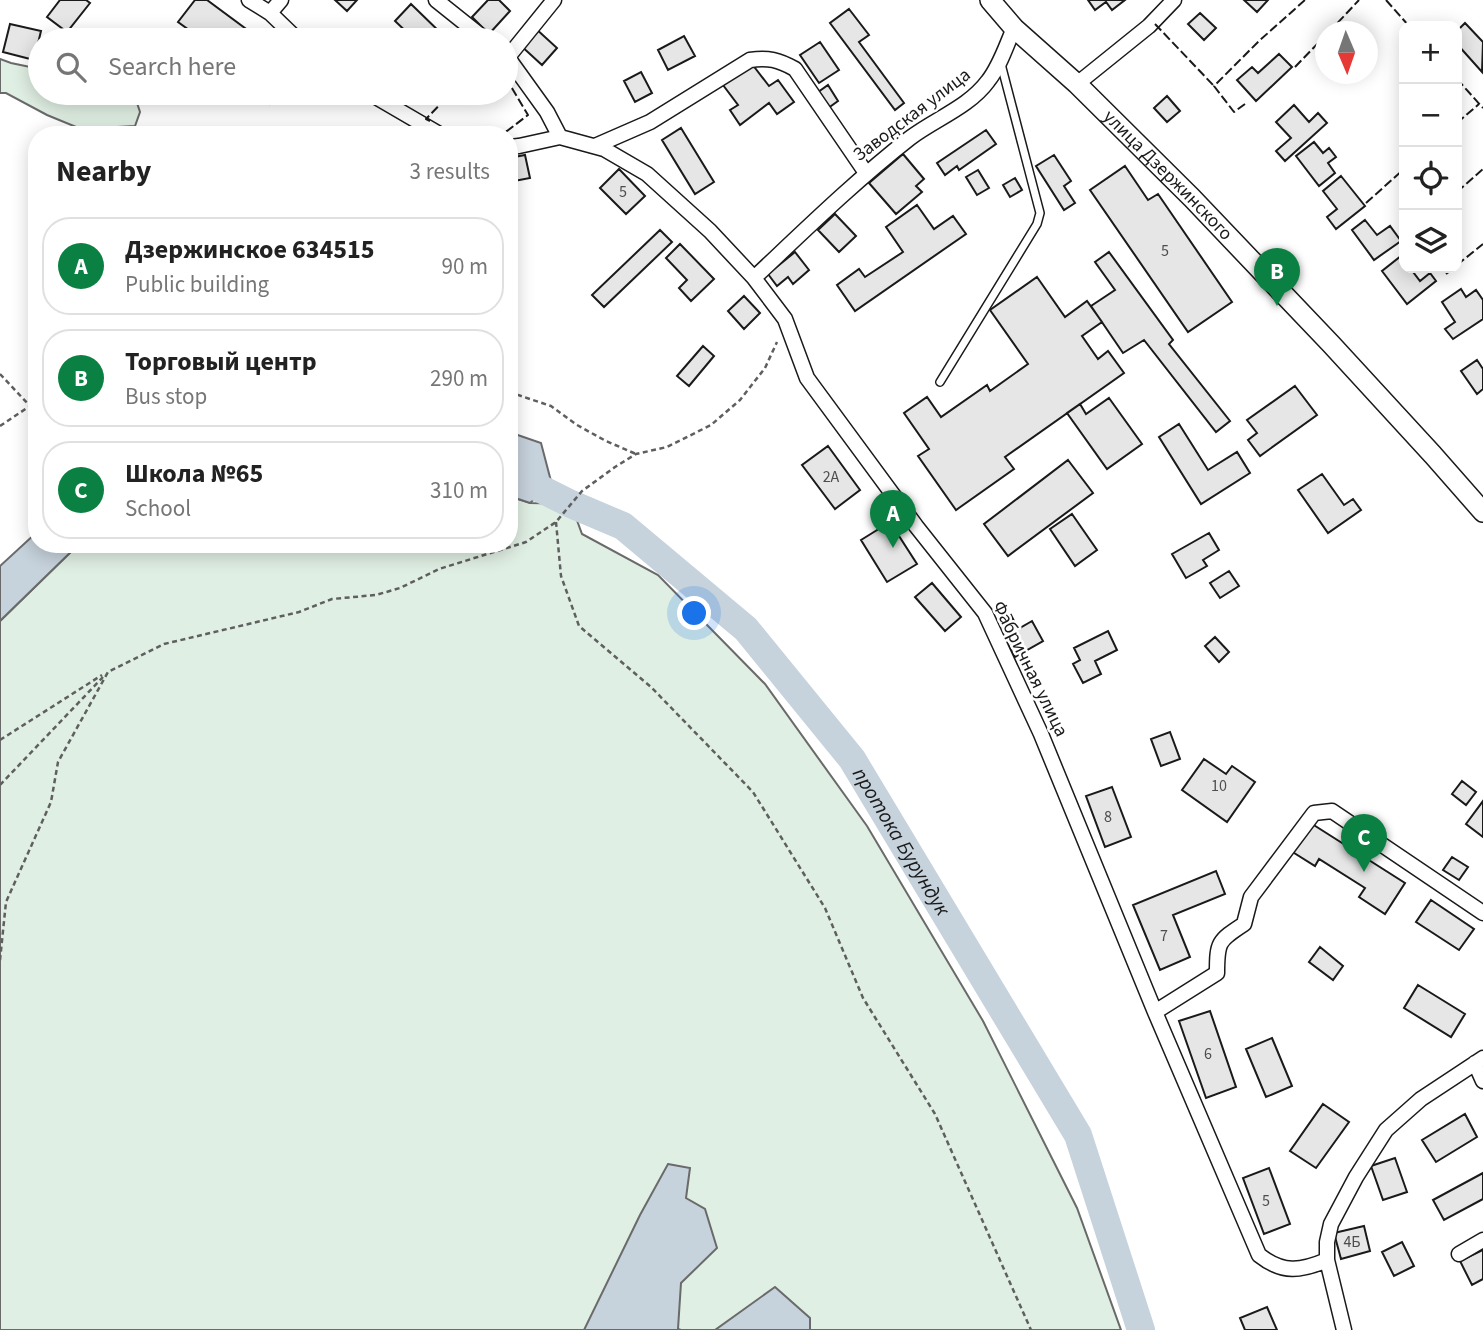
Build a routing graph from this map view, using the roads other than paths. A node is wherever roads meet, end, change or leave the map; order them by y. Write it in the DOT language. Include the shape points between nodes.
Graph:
graph roads {
  1 [pos="249,0"];
  2 [pos="281,0"];
  3 [pos="436,0"];
  4 [pos="554,0"];
  5 [pos="990,0"];
  6 [pos="1174,0"];
  7 [pos="270,13"];
  8 [pos="286,28"];
  9 [pos="471,28"];
  10 [pos="1014,28"];
  11 [pos="518,43"];
  12 [pos="1000,60"];
  13 [pos="518,71"];
  14 [pos="1077,84"];
  15 [pos="390,105"];
  16 [pos="426,126"];
  17 [pos="560,137"];
  18 [pos="518,146"];
  19 [pos="595,146"];
  20 [pos="866,173"];
  21 [pos="754,278"];
  22 [pos="940,382"];
  23 [pos="1483,512"];
  24 [pos="1483,914"];
  25 [pos="1155,1012"];
  26 [pos="1479,1061"];
  27 [pos="1483,1081"];
  28 [pos="1483,1240"];
  29 [pos="1459,1254"];
  30 [pos="1327,1260"];
  31 [pos="1344,1330"];
  1 -- 7 [label="street"];
  2 -- 7 [label="street"];
  3 -- 9 [label="street"];
  4 -- 11 [label="street"];
  5 -- 10 [label="street, улица Дзержинского"];
  6 -- 14 [label="street"];
  7 -- 8 [label="street"];
  10 -- 12 [label="street, Заводская улица"];
  10 -- 14 [label="street, улица Дзержинского"];
  12 -- 20 [label="street, Заводская улица" via="975,96"];
  12 -- 22 [label="lane" via="1040,213"];
  13 -- 17 [label="street"];
  14 -- 23 [label="street, улица Дзержинского" via="1279,289"];
  15 -- 16 [label="street"];
  17 -- 18 [label="street"];
  17 -- 19 [label="street"];
  19 -- 20 [label="street" via="650,122 750,61 772,58 795,69"];
  19 -- 21 [label="street" via="647,174"];
  20 -- 21 [label="street, Заводская улица"];
  21 -- 25 [label="street, Фабричная улица" via="785,319 807,378 985,612 1041,734"];
  24 -- 25 [label="street" via="1332,811 1314,813 1251,897 1244,924 1225,936 1217,949 1217,973"];
  25 -- 30 [label="street, Фабричная улица" via="1259,1255 1284,1269 1307,1268"];
  26 -- 27 [label="street"];
  26 -- 30 [label="street" via="1421,1099 1386,1130 1331,1224"];
  28 -- 29 [label="street"];
  30 -- 31 [label="street"];
}
